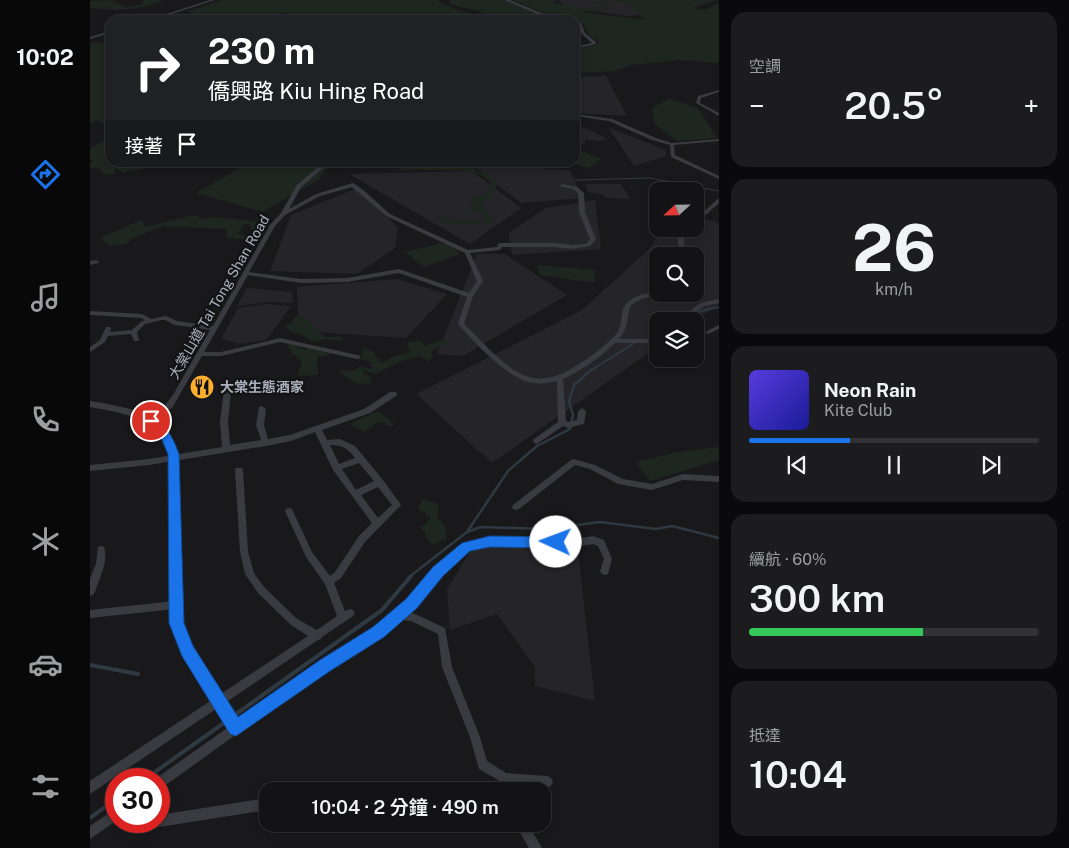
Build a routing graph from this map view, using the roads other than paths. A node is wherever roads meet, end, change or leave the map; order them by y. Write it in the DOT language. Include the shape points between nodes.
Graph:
graph roads {
  1 [pos="213,0"];
  2 [pos="507,0"];
  3 [pos="166,15"];
  4 [pos="543,15"];
  5 [pos="580,24"];
  6 [pos="105,28"];
  7 [pos="104,34"];
  8 [pos="90,38"];
  9 [pos="580,46"];
  10 [pos="719,91"];
  11 [pos="719,115"];
  12 [pos="580,116"];
  13 [pos="719,140"];
  14 [pos="672,144"];
  15 [pos="322,167"];
  16 [pos="719,178"];
  17 [pos="562,186"];
  18 [pos="719,200"];
  19 [pos="283,214"];
  20 [pos="704,214"];
  21 [pos="467,252"];
  22 [pos="246,273"];
  23 [pos="649,294"];
  24 [pos="470,296"];
  25 [pos="719,301"];
  26 [pos="692,312"];
  27 [pos="90,313"];
  28 [pos="149,320"];
  29 [pos="719,327"];
  30 [pos="214,328"];
  31 [pos="134,332"];
  32 [pos="708,332"];
  33 [pos="136,340"];
  34 [pos="649,340"];
  35 [pos="612,341"];
  36 [pos="90,350"];
  37 [pos="199,354"];
  38 [pos="357,357"];
  39 [pos="560,379"];
  40 [pos="227,391"];
  41 [pos="393,394"];
  42 [pos="90,404"];
  43 [pos="262,409"];
  44 [pos="582,411"];
  45 [pos="151,421"];
  46 [pos="565,424"];
  47 [pos="318,430"];
  48 [pos="537,441"];
  49 [pos="266,443"];
  50 [pos="324,443"];
  51 [pos="226,448"];
  52 [pos="174,457"];
  53 [pos="361,458"];
  54 [pos="90,468"];
  55 [pos="336,468"];
  56 [pos="240,470"];
  57 [pos="719,479"];
  58 [pos="380,482"];
  59 [pos="355,494"];
  60 [pos="516,507"];
  61 [pos="289,511"];
  62 [pos="377,523"];
  63 [pos="101,550"];
  64 [pos="605,570"];
  65 [pos="329,582"];
  66 [pos="90,592"];
  67 [pos="175,605"];
  68 [pos="90,614"];
  69 [pos="398,616"];
  70 [pos="318,636"];
  71 [pos="218,701"];
  72 [pos="236,728"];
  73 [pos="170,775"];
  74 [pos="506,782"];
  75 [pos="90,788"];
  76 [pos="259,805"];
  77 [pos="170,819"];
  78 [pos="105,822"];
  79 [pos="526,832"];
  80 [pos="90,833"];
  81 [pos="536,848"];
  1 -- 3 [label="street"];
  2 -- 4 [label="street"];
  5 -- 9 [label="street" via="584,33 595,42"];
  6 -- 7 [label="street" via="102,30"];
  7 -- 8 [label="street"];
  10 -- 11 [label="street" via="699,97 698,103"];
  12 -- 14 [label="street" via="610,120"];
  13 -- 14 [label="street"];
  14 -- 16 [label="street" via="672,156"];
  15 -- 19 [label="street, 大棠山道 Tai Tong Shan Road" via="299,186"];
  17 -- 21 [label="street" via="575,188 581,193 582,212 592,240 588,245 500,245 499,248"];
  18 -- 20 [label="street"];
  19 -- 21 [label="street" via="318,195 358,187 376,208"];
  19 -- 22 [label="street, 大棠山道 Tai Tong Shan Road" via="273,225"];
  21 -- 24 [label="street" via="480,280"];
  22 -- 24 [label="street" via="301,281 347,280 399,271"];
  22 -- 30 [label="street, 大棠山道 Tai Tong Shan Road"];
  23 -- 35 [label="street" via="630,302 621,333"];
  24 -- 39 [label="street" via="461,324 486,348 522,378 547,382"];
  25 -- 26 [label="street" via="702,304"];
  27 -- 28 [label="street" via="142,316"];
  28 -- 30 [label="street" via="166,318 174,324"];
  28 -- 31 [label="street"];
  29 -- 32 [label="street"];
  30 -- 37 [label="street, 大棠山道 Tai Tong Shan Road"];
  31 -- 33 [label="street"];
  31 -- 36 [label="street" via="107,331 103,341"];
  34 -- 35 [label="street"];
  35 -- 39 [label="street"];
  37 -- 38 [label="street" via="221,354 280,340"];
  37 -- 45 [label="street, 大棠山道 Tai Tong Shan Road" via="169,406"];
  39 -- 46 [label="street"];
  40 -- 51 [label="street"];
  41 -- 47 [label="street" via="373,408"];
  42 -- 45 [label="street"];
  43 -- 49 [label="street" via="260,425"];
  44 -- 46 [label="street" via="581,422"];
  45 -- 52 [label="street" via="167,438"];
  46 -- 48 [label="street"];
  47 -- 49 [label="street"];
  47 -- 50 [label="street"];
  49 -- 51 [label="street"];
  50 -- 53 [label="street" via="347,444"];
  50 -- 55 [label="street"];
  51 -- 52 [label="street"];
  52 -- 54 [label="street"];
  52 -- 67 [label="street"];
  53 -- 55 [label="street"];
  53 -- 58 [label="street"];
  55 -- 59 [label="street"];
  56 -- 70 [label="street" via="244,552 250,574 261,590 294,622"];
  57 -- 60 [label="street" via="683,477 652,487 621,482 574,462"];
  58 -- 59 [label="street"];
  58 -- 62 [label="street" via="397,505"];
  59 -- 62 [label="street"];
  61 -- 65 [label="street" via="309,554"];
  62 -- 65 [label="street" via="350,555 337,577"];
  63 -- 66 [label="street" via="100,564"];
  64 -- 69 [label="street" via="608,559 600,543 593,540 575,543 490,542 466,546"];
  65 -- 70 [label="street" via="347,616"];
  67 -- 68 [label="street"];
  67 -- 71 [label="street" via="181,638"];
  69 -- 72 [label="street"];
  69 -- 74 [label="street" via="412,617 442,631 447,666 481,761 487,770"];
  70 -- 71 [label="street"];
  71 -- 72 [label="street"];
  71 -- 75 [label="street"];
  72 -- 73 [label="street"];
  76 -- 77 [label="street"];
  78 -- 80 [label="street"];
  79 -- 81 [label="street"];
}
